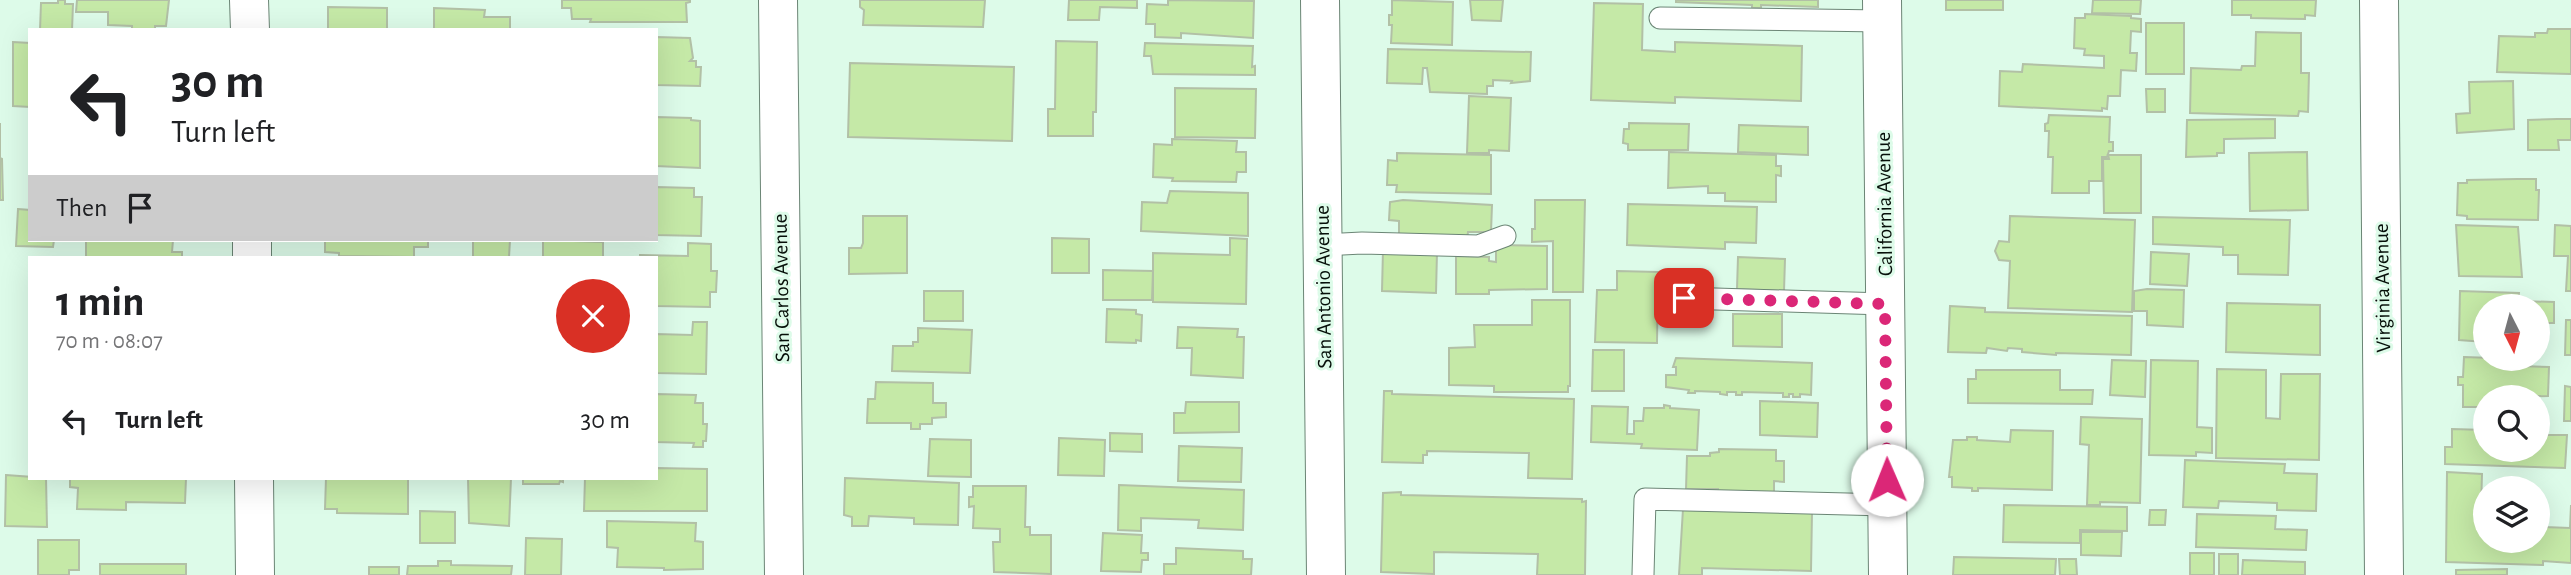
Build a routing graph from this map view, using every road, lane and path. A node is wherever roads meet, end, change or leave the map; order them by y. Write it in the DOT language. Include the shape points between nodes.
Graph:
graph roads {
  1 [pos="249,0"];
  2 [pos="778,0"];
  3 [pos="1320,0"];
  4 [pos="2379,0"];
  5 [pos="1882,10"];
  6 [pos="1660,18"];
  7 [pos="250,28"];
  8 [pos="1505,236"];
  9 [pos="1323,245"];
  10 [pos="1684,298"];
  11 [pos="1885,304"];
  12 [pos="254,480"];
  13 [pos="1887,505"];
  14 [pos="255,575"];
  15 [pos="784,575"];
  16 [pos="1326,575"];
  17 [pos="1643,575"];
  18 [pos="1888,575"];
  19 [pos="2384,575"];
  1 -- 7 [label="street"];
  2 -- 15 [label="street, San Carlos Avenue"];
  3 -- 9 [label="street, San Antonio Avenue"];
  4 -- 19 [label="street, Virginia Avenue"];
  5 -- 6 [label="lane"];
  5 -- 11 [label="street, California Avenue"];
  8 -- 9 [label="lane" via="1478,246"];
  9 -- 16 [label="street, San Antonio Avenue"];
  10 -- 11 [label="lane"];
  11 -- 13 [label="street, California Avenue"];
  12 -- 14 [label="street"];
  13 -- 17 [label="lane" via="1644,499"];
  13 -- 18 [label="street, California Avenue"];
}
